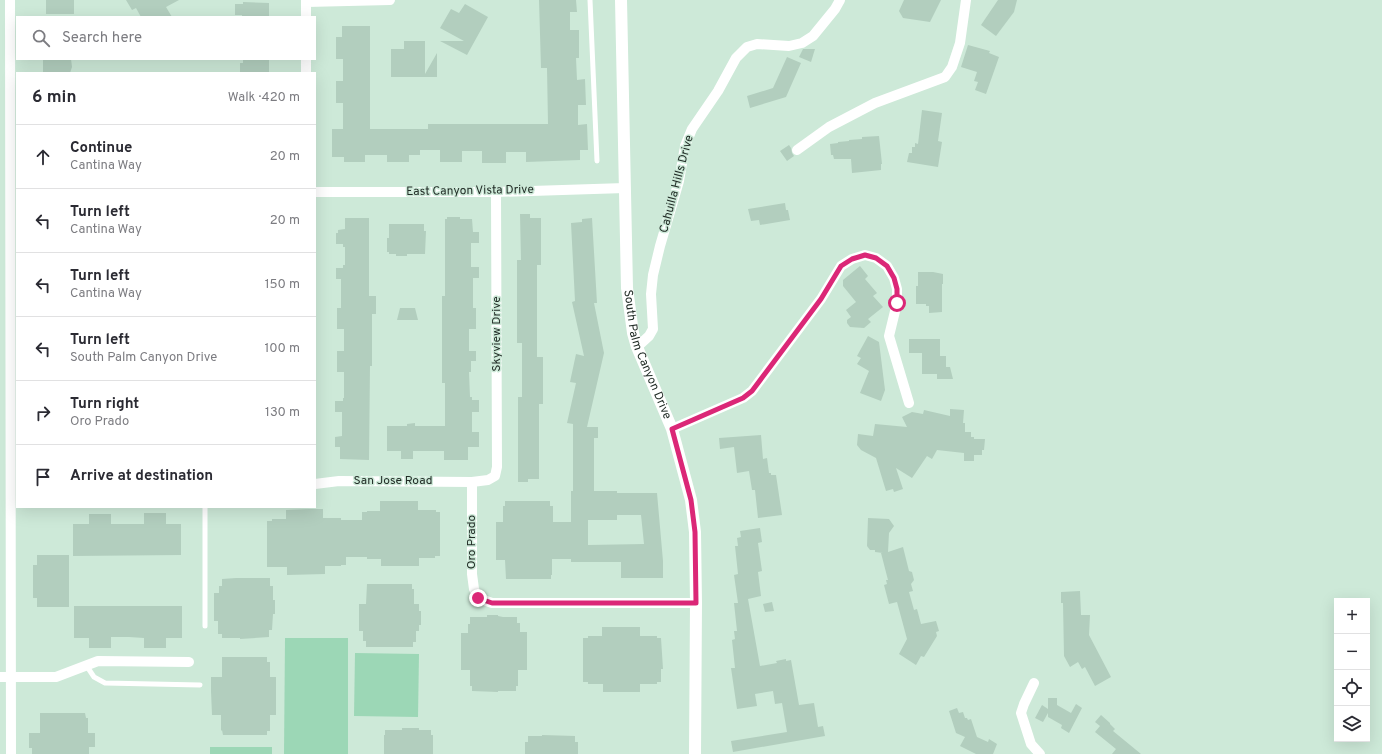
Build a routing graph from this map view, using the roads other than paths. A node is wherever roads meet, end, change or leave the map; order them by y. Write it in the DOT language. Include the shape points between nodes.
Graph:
graph roads {
  1 [pos="10,0"];
  2 [pos="390,0"];
  3 [pos="590,0"];
  4 [pos="621,0"];
  5 [pos="840,0"];
  6 [pos="966,0"];
  7 [pos="306,1"];
  8 [pos="306,16"];
  9 [pos="306,60"];
  10 [pos="306,72"];
  11 [pos="797,150"];
  12 [pos="14,152"];
  13 [pos="596,161"];
  14 [pos="625,188"];
  15 [pos="316,192"];
  16 [pos="496,192"];
  17 [pos="637,347"];
  18 [pos="908,403"];
  19 [pos="672,429"];
  20 [pos="495,476"];
  21 [pos="472,482"];
  22 [pos="316,484"];
  23 [pos="14,491"];
  24 [pos="205,508"];
  25 [pos="696,603"];
  26 [pos="205,626"];
  27 [pos="189,662"];
  28 [pos="86,665"];
  29 [pos="5,677"];
  30 [pos="1034,684"];
  31 [pos="200,685"];
  32 [pos="11,708"];
  33 [pos="0,709"];
  34 [pos="10,754"];
  35 [pos="695,754"];
  36 [pos="1040,754"];
  1 -- 12 [label="street"];
  2 -- 7 [label="street"];
  3 -- 13 [label="lane"];
  4 -- 14 [label="street, South Palm Canyon Drive"];
  5 -- 17 [label="street, Cahuilla Hills Drive" via="813,36 802,43 789,46 757,44 746,47 736,58 718,91 692,129 685,146 676,194 653,275 653,328 649,336"];
  6 -- 11 [label="street" via="960,43 952,67 945,77 875,102 829,127"];
  7 -- 8 [label="street"];
  9 -- 10 [label="street"];
  12 -- 23 [label="street"];
  14 -- 16 [label="street, East Canyon Vista Drive"];
  14 -- 17 [label="street, South Palm Canyon Drive" via="626,288"];
  15 -- 16 [label="street, East Canyon Vista Drive"];
  16 -- 20 [label="street, Skyview Drive"];
  17 -- 19 [label="street, South Palm Canyon Drive"];
  18 -- 19 [label="street" via="889,336 897,303 894,278 887,266 876,258 865,255 841,266 821,299 752,391 743,398"];
  19 -- 25 [label="street, South Palm Canyon Drive" via="691,500 695,532"];
  20 -- 21 [label="street, San Jose Road" via="488,480"];
  21 -- 22 [label="street, San Jose Road" via="338,481"];
  21 -- 25 [label="street, Oro Prado" via="472,574 478,598 492,603"];
  23 -- 29 [label="street"];
  24 -- 26 [label="lane"];
  25 -- 35 [label="street, South Palm Canyon Drive"];
  27 -- 28 [label="street" via="98,661"];
  28 -- 29 [label="street" via="56,677"];
  28 -- 31 [label="lane" via="94,677 105,683"];
  29 -- 32 [label="street"];
  30 -- 36 [label="street" via="1021,713 1031,744"];
  32 -- 33 [label="street"];
  32 -- 34 [label="street"];
}
